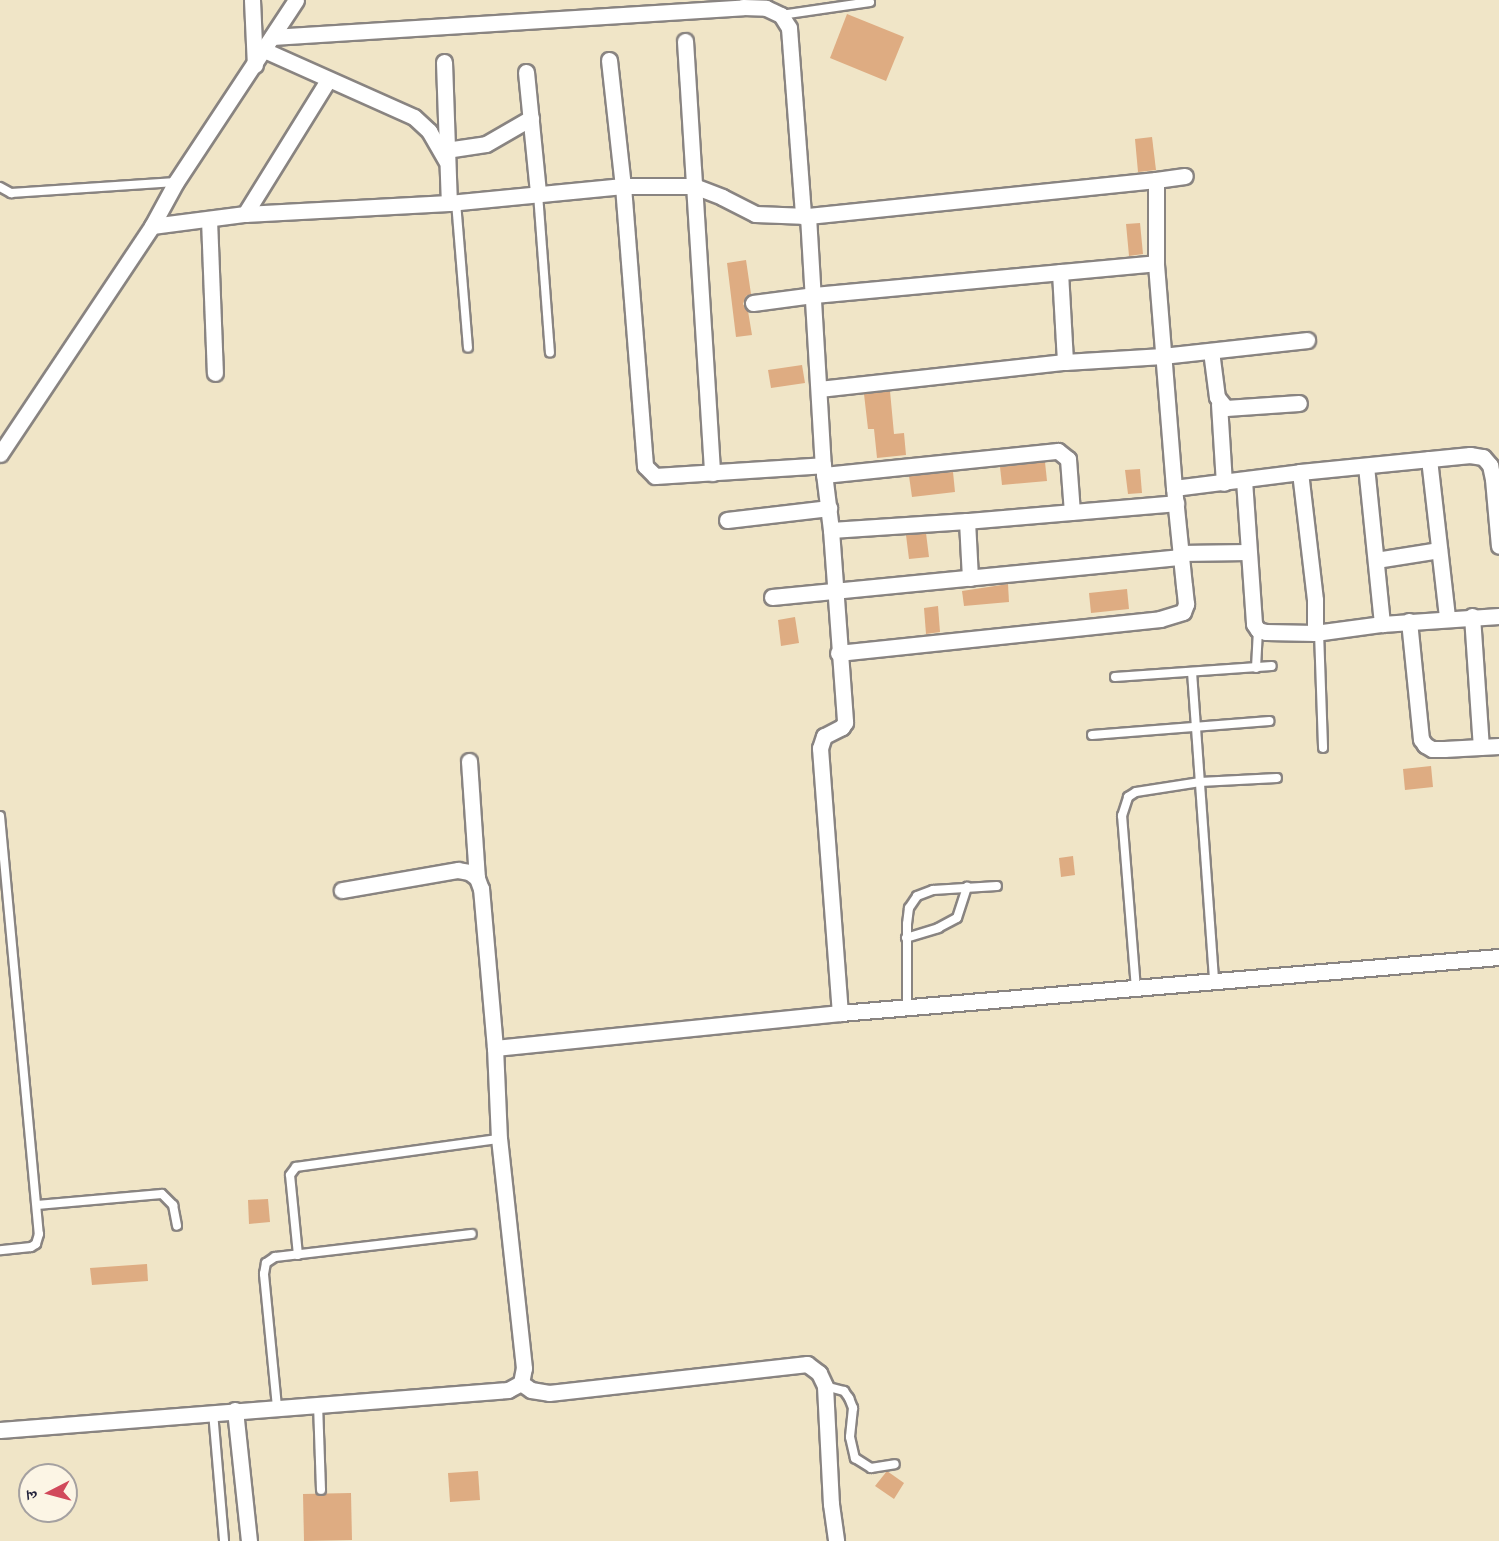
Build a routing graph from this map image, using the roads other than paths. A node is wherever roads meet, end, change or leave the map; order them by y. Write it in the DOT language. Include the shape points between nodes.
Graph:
graph roads {
  1 [pos="252,0"];
  2 [pos="296,0"];
  3 [pos="870,2"];
  4 [pos="781,15"];
  5 [pos="685,41"];
  6 [pos="268,44"];
  7 [pos="609,60"];
  8 [pos="444,62"];
  9 [pos="255,65"];
  10 [pos="526,72"];
  11 [pos="328,80"];
  12 [pos="531,118"];
  13 [pos="446,156"];
  14 [pos="1185,176"];
  15 [pos="1156,180"];
  16 [pos="176,182"];
  17 [pos="623,186"];
  18 [pos="694,186"];
  19 [pos="0,187"];
  20 [pos="538,193"];
  21 [pos="453,203"];
  22 [pos="245,214"];
  23 [pos="805,216"];
  24 [pos="209,219"];
  25 [pos="152,226"];
  26 [pos="1156,263"];
  27 [pos="1060,272"];
  28 [pos="814,295"];
  29 [pos="753,303"];
  30 [pos="1307,340"];
  31 [pos="468,348"];
  32 [pos="1210,351"];
  33 [pos="550,352"];
  34 [pos="1163,356"];
  35 [pos="1065,362"];
  36 [pos="215,373"];
  37 [pos="819,388"];
  38 [pos="1299,403"];
  39 [pos="1220,404"];
  40 [pos="0,454"];
  41 [pos="1429,459"];
  42 [pos="1366,466"];
  43 [pos="823,470"];
  44 [pos="1300,472"];
  45 [pos="712,473"];
  46 [pos="1244,480"];
  47 [pos="1224,483"];
  48 [pos="1175,496"];
  49 [pos="828,508"];
  50 [pos="1072,512"];
  51 [pos="727,520"];
  52 [pos="967,521"];
  53 [pos="831,530"];
  54 [pos="1499,545"];
  55 [pos="1439,550"];
  56 [pos="1248,552"];
  57 [pos="1180,555"];
  58 [pos="1376,560"];
  59 [pos="970,578"];
  60 [pos="836,591"];
  61 [pos="772,597"];
  62 [pos="1472,616"];
  63 [pos="1499,616"];
  64 [pos="1447,618"];
  65 [pos="1409,621"];
  66 [pos="1383,624"];
  67 [pos="1258,630"];
  68 [pos="1317,632"];
  69 [pos="838,653"];
  70 [pos="1272,666"];
  71 [pos="1256,668"];
  72 [pos="1192,672"];
  73 [pos="1115,677"];
  74 [pos="1269,721"];
  75 [pos="1196,727"];
  76 [pos="1092,735"];
  77 [pos="1499,746"];
  78 [pos="1481,747"];
  79 [pos="1323,748"];
  80 [pos="469,761"];
  81 [pos="1277,778"];
  82 [pos="1200,782"];
  83 [pos="0,816"];
  84 [pos="477,878"];
  85 [pos="997,886"];
  86 [pos="967,887"];
  87 [pos="342,890"];
  88 [pos="906,938"];
  89 [pos="1499,957"];
  90 [pos="1214,982"];
  91 [pos="1136,989"];
  92 [pos="907,1009"];
  93 [pos="840,1013"];
  94 [pos="495,1048"];
  95 [pos="499,1139"];
  96 [pos="37,1205"];
  97 [pos="177,1226"];
  98 [pos="472,1234"];
  99 [pos="0,1250"];
  100 [pos="298,1255"];
  101 [pos="521,1383"];
  102 [pos="825,1386"];
  103 [pos="318,1404"];
  104 [pos="278,1407"];
  105 [pos="235,1410"];
  106 [pos="213,1412"];
  107 [pos="0,1430"];
  108 [pos="895,1464"];
  109 [pos="321,1490"];
  110 [pos="224,1541"];
  111 [pos="249,1541"];
  112 [pos="836,1541"];
  1 -- 9 [label="street"];
  2 -- 6 [label="street"];
  3 -- 4 [label="lane"];
  4 -- 6 [label="street" via="765,8 743,7"];
  4 -- 23 [label="street" via="789,27"];
  5 -- 18 [label="street"];
  6 -- 9 [label="street"];
  6 -- 11 [label="street"];
  7 -- 17 [label="street"];
  8 -- 13 [label="street"];
  9 -- 16 [label="street"];
  10 -- 12 [label="street"];
  11 -- 13 [label="street" via="423,123"];
  11 -- 22 [label="street"];
  12 -- 13 [label="street" via="486,144"];
  12 -- 20 [label="street"];
  13 -- 21 [label="street"];
  14 -- 15 [label="street"];
  15 -- 23 [label="street"];
  15 -- 26 [label="street"];
  16 -- 19 [label="lane" via="11,193"];
  16 -- 25 [label="street"];
  17 -- 18 [label="street"];
  17 -- 20 [label="street"];
  17 -- 45 [label="street" via="645,466 655,476"];
  18 -- 23 [label="street" via="755,214"];
  18 -- 45 [label="street"];
  20 -- 21 [label="street"];
  20 -- 33 [label="lane"];
  21 -- 22 [label="street"];
  21 -- 31 [label="lane"];
  22 -- 24 [label="street"];
  23 -- 28 [label="street"];
  24 -- 25 [label="street"];
  24 -- 36 [label="street"];
  25 -- 40 [label="street"];
  26 -- 27 [label="street"];
  26 -- 34 [label="street"];
  27 -- 28 [label="street"];
  27 -- 35 [label="street"];
  28 -- 29 [label="street"];
  28 -- 37 [label="street"];
  30 -- 32 [label="street"];
  32 -- 34 [label="street"];
  32 -- 39 [label="street"];
  34 -- 35 [label="street"];
  34 -- 48 [label="street"];
  35 -- 37 [label="street"];
  37 -- 43 [label="street"];
  38 -- 39 [label="street" via="1226,408"];
  39 -- 47 [label="street"];
  41 -- 42 [label="street"];
  41 -- 54 [label="street" via="1470,455 1483,457 1490,465"];
  41 -- 55 [label="street"];
  42 -- 44 [label="street"];
  42 -- 58 [label="street"];
  43 -- 45 [label="street"];
  43 -- 49 [label="street"];
  43 -- 50 [label="street" via="1058,451 1068,459"];
  44 -- 46 [label="street"];
  44 -- 68 [label="street"];
  46 -- 47 [label="street"];
  46 -- 56 [label="street"];
  47 -- 48 [label="street"];
  48 -- 50 [label="street"];
  48 -- 57 [label="street"];
  49 -- 51 [label="street"];
  49 -- 53 [label="street"];
  50 -- 52 [label="street"];
  52 -- 53 [label="street"];
  52 -- 59 [label="street"];
  53 -- 60 [label="street"];
  55 -- 58 [label="street"];
  55 -- 64 [label="street"];
  56 -- 57 [label="street"];
  56 -- 67 [label="street" via="1251,613"];
  57 -- 59 [label="street"];
  57 -- 69 [label="street" via="1186,604 1176,616"];
  58 -- 66 [label="street"];
  59 -- 60 [label="street"];
  60 -- 61 [label="street"];
  60 -- 69 [label="street"];
  62 -- 63 [label="street"];
  62 -- 64 [label="street"];
  62 -- 78 [label="street"];
  64 -- 65 [label="street"];
  65 -- 66 [label="street"];
  65 -- 78 [label="street" via="1421,739 1432,749"];
  66 -- 68 [label="street"];
  67 -- 68 [label="street"];
  67 -- 71 [label="lane"];
  68 -- 79 [label="lane"];
  69 -- 93 [label="street" via="844,722 824,736 820,748"];
  70 -- 71 [label="lane"];
  71 -- 72 [label="lane"];
  72 -- 73 [label="lane"];
  72 -- 75 [label="lane"];
  74 -- 75 [label="lane"];
  75 -- 76 [label="lane"];
  75 -- 82 [label="lane"];
  77 -- 78 [label="street"];
  80 -- 84 [label="street"];
  81 -- 82 [label="lane"];
  82 -- 90 [label="lane"];
  82 -- 91 [label="lane" via="1136,792 1124,805"];
  83 -- 96 [label="lane"];
  84 -- 87 [label="street" via="458,870"];
  84 -- 94 [label="street" via="483,900"];
  85 -- 86 [label="lane"];
  86 -- 88 [label="lane" via="957,918"];
  86 -- 88 [label="lane" via="933,890 917,896 909,908"];
  88 -- 92 [label="lane"];
  89 -- 90 [label="street"];
  90 -- 91 [label="street"];
  91 -- 92 [label="street"];
  92 -- 93 [label="street"];
  93 -- 94 [label="street"];
  94 -- 95 [label="street"];
  95 -- 100 [label="lane" via="296,1167 290,1175"];
  95 -- 101 [label="street" via="524,1368"];
  96 -- 97 [label="lane" via="162,1194 173,1205"];
  96 -- 99 [label="lane" via="36,1244"];
  98 -- 100 [label="lane"];
  100 -- 104 [label="lane" via="275,1257 264,1268"];
  101 -- 102 [label="street" via="531,1390 549,1393 807,1364 819,1373"];
  101 -- 103 [label="street" via="508,1390"];
  102 -- 108 [label="lane" via="844,1391 849,1398 855,1458 871,1468"];
  102 -- 112 [label="street"];
  103 -- 104 [label="street"];
  103 -- 109 [label="lane"];
  104 -- 105 [label="street"];
  105 -- 106 [label="street"];
  105 -- 111 [label="street"];
  106 -- 107 [label="street"];
  106 -- 110 [label="lane"];
}
